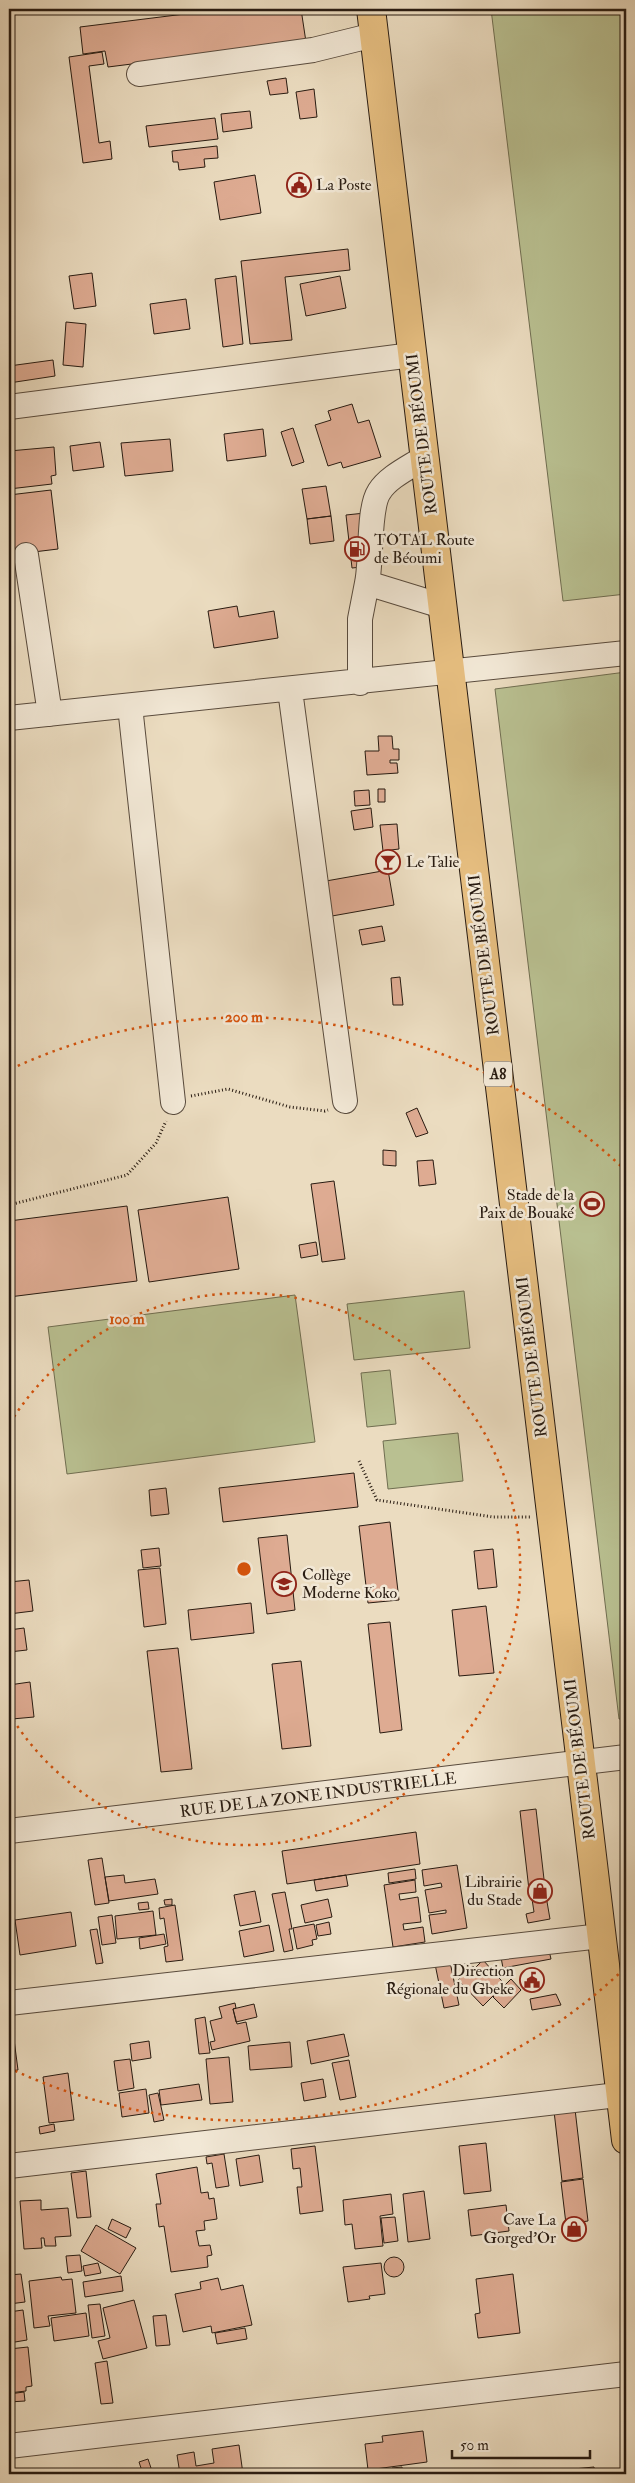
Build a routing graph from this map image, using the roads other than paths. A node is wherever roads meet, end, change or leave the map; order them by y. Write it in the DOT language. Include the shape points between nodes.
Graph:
graph roads {
  1 [pos="371,9"];
  2 [pos="374,36"];
  3 [pos="139,74"];
  4 [pos="412,355"];
  5 [pos="9,407"];
  6 [pos="425,457"];
  7 [pos="26,555"];
  8 [pos="368,583"];
  9 [pos="442,606"];
  10 [pos="626,653"];
  11 [pos="450,673"];
  12 [pos="360,683"];
  13 [pos="290,690"];
  14 [pos="130,706"];
  15 [pos="50,714"];
  16 [pos="9,718"];
  17 [pos="344,1101"];
  18 [pos="174,1102"];
  19 [pos="626,1757"];
  20 [pos="580,1763"];
  21 [pos="9,1831"];
  22 [pos="601,1936"];
  23 [pos="9,2003"];
  24 [pos="624,2094"];
  25 [pos="626,2140"];
  26 [pos="9,2166"];
  27 [pos="626,2374"];
  28 [pos="9,2446"];
  1 -- 2 [label="main road, ROUTE DE BÉOUMI / A8"];
  2 -- 3 [label="street" via="313,50"];
  2 -- 4 [label="main road, ROUTE DE BÉOUMI / A8"];
  4 -- 5 [label="street"];
  4 -- 6 [label="main road, ROUTE DE BÉOUMI / A8"];
  6 -- 8 [label="street" via="389,481 379,492 374,506"];
  6 -- 9 [label="main road, ROUTE DE BÉOUMI / A8"];
  7 -- 15 [label="street"];
  8 -- 9 [label="street"];
  8 -- 12 [label="street" via="360,620"];
  9 -- 11 [label="main road, ROUTE DE BÉOUMI / A8"];
  10 -- 11 [label="street"];
  11 -- 12 [label="street"];
  11 -- 20 [label="main road, ROUTE DE BÉOUMI / A8"];
  12 -- 13 [label="street"];
  13 -- 14 [label="street"];
  13 -- 17 [label="street"];
  14 -- 15 [label="street"];
  14 -- 18 [label="street"];
  15 -- 16 [label="street"];
  19 -- 20 [label="street, RUE DE LA ZONE INDUSTRIELLE"];
  20 -- 21 [label="street, RUE DE LA ZONE INDUSTRIELLE"];
  20 -- 22 [label="main road, ROUTE DE BÉOUMI / A8"];
  22 -- 23 [label="street"];
  22 -- 24 [label="main road, ROUTE DE BÉOUMI / A8"];
  24 -- 25 [label="main road, ROUTE DE BÉOUMI / A8"];
  24 -- 26 [label="street"];
  27 -- 28 [label="street"];
}
